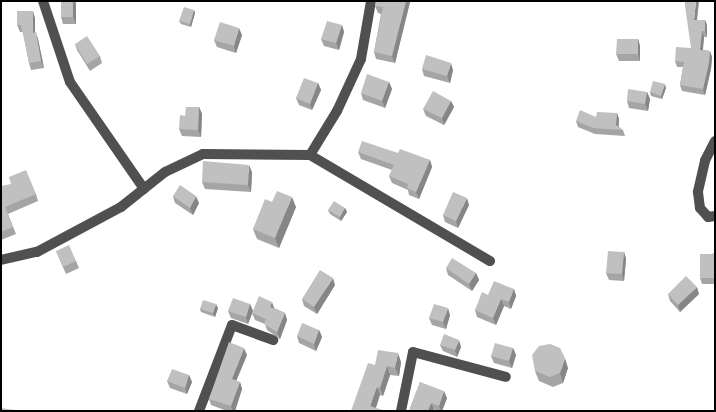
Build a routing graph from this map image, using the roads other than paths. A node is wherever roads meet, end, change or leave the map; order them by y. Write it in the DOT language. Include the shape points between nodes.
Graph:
graph roads {
  1 [pos="43,1"];
  2 [pos="372,1"];
  3 [pos="715,141"];
  4 [pos="310,154"];
  5 [pos="144,189"];
  6 [pos="715,216"];
  7 [pos="1,260"];
  8 [pos="490,261"];
  9 [pos="273,340"];
  10 [pos="506,377"];
  11 [pos="199,411"];
  12 [pos="401,411"];
  1 -- 5 [label="street" via="70,82"];
  2 -- 4 [label="street" via="361,60 338,111"];
  3 -- 6 [label="street" via="705,161 698,192 700,208 708,217"];
  4 -- 5 [label="street" via="203,154 165,172"];
  4 -- 8 [label="street"];
  5 -- 7 [label="street" via="121,207 36,252"];
  9 -- 11 [label="street" via="232,325"];
  10 -- 12 [label="street" via="413,352"];
}
